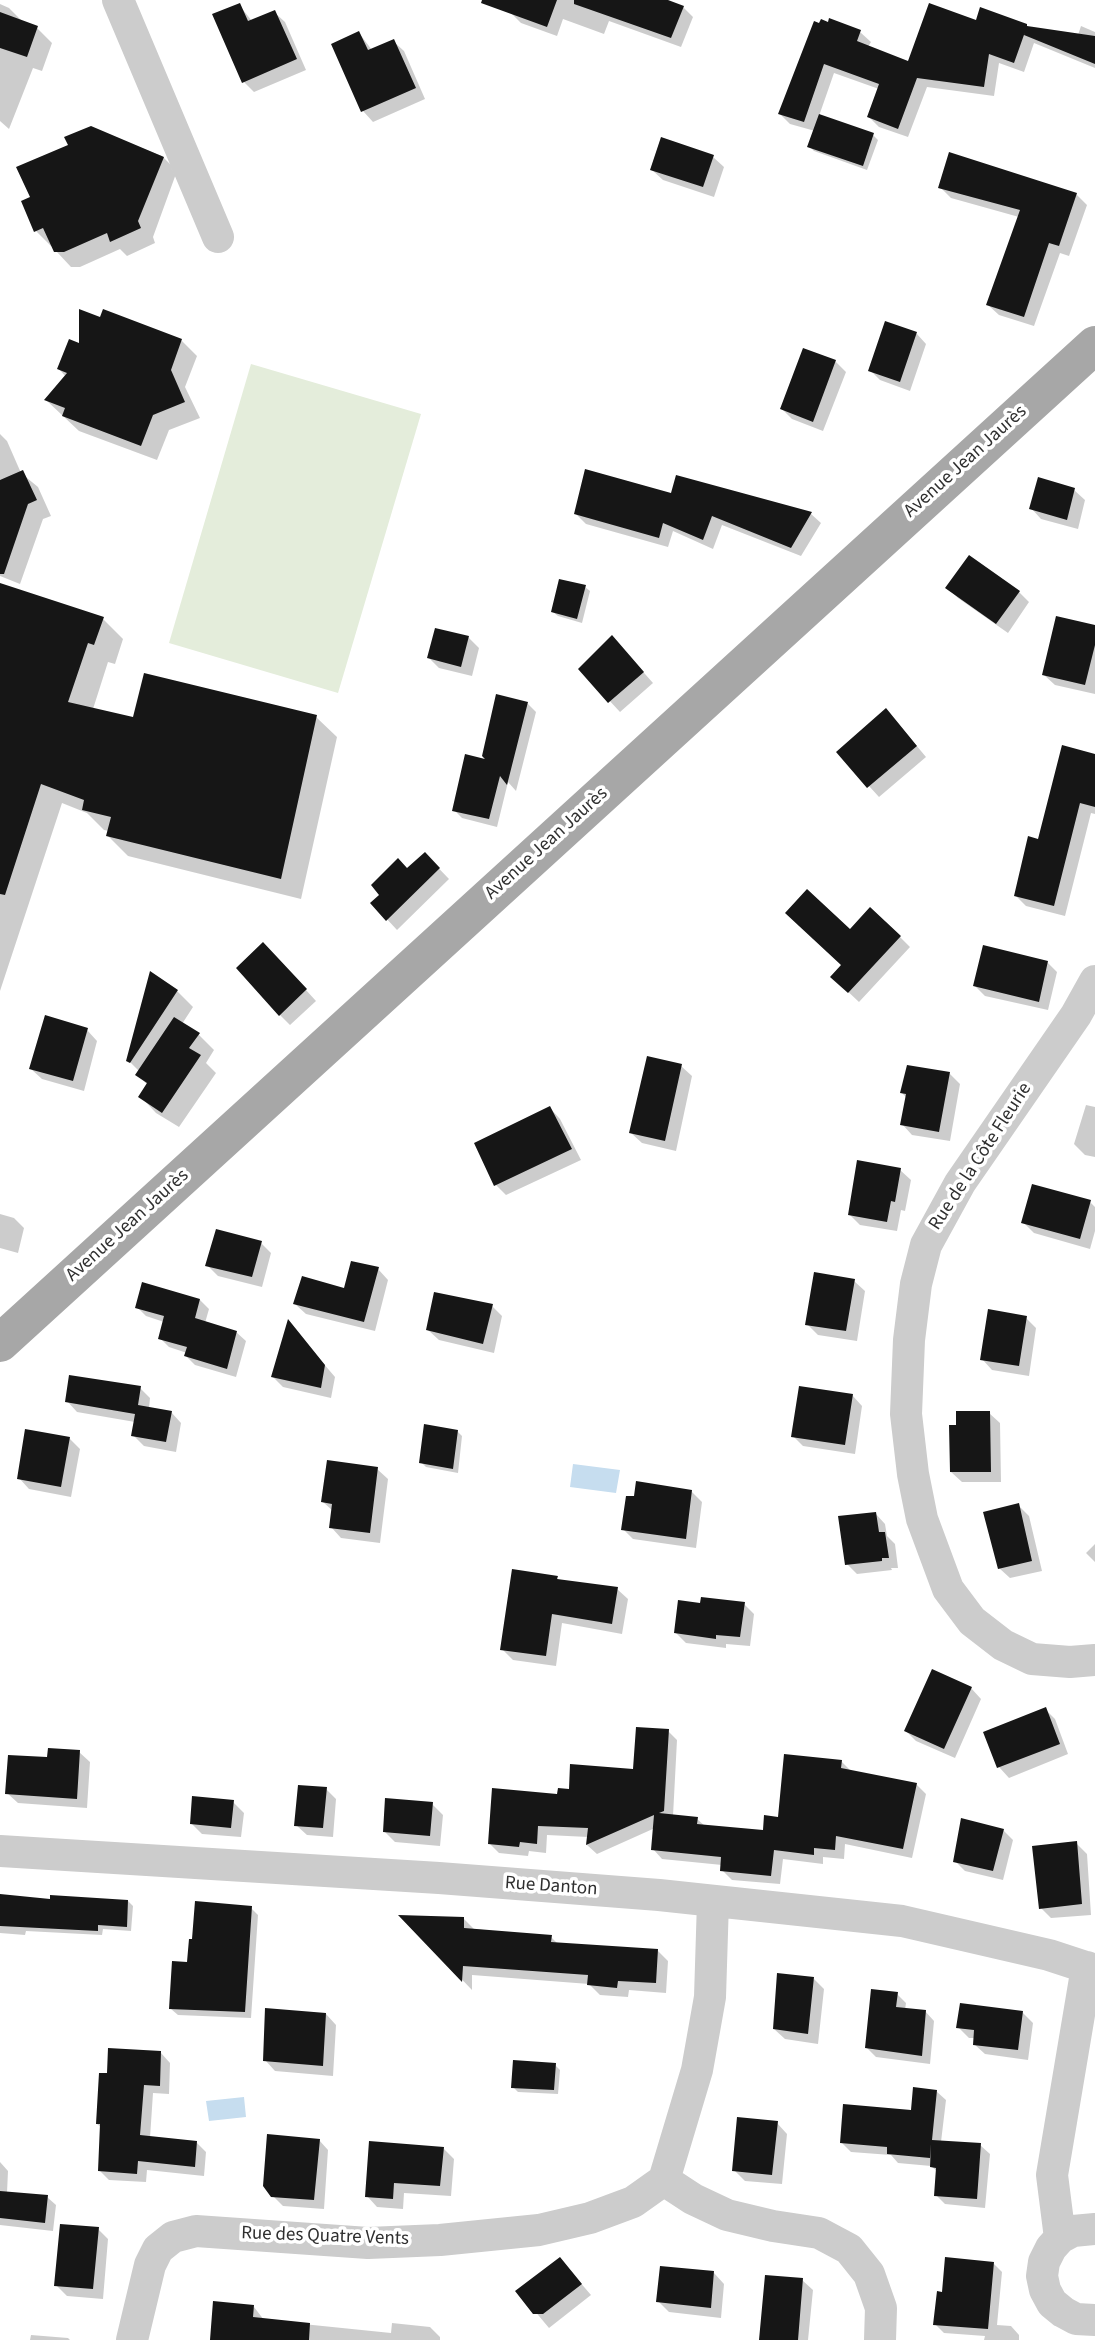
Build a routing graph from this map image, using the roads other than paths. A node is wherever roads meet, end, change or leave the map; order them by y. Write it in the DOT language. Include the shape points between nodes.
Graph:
graph roads {
  1 [pos="118,0"];
  2 [pos="218,237"];
  3 [pos="1095,345"];
  4 [pos="1095,981"];
  5 [pos="0,1343"];
  6 [pos="1095,1660"];
  7 [pos="0,1852"];
  8 [pos="713,1901"];
  9 [pos="1091,1968"];
  10 [pos="664,2180"];
  11 [pos="1095,2229"];
  12 [pos="1060,2238"];
  13 [pos="1095,2320"];
  14 [pos="132,2340"];
  15 [pos="880,2340"];
  1 -- 2 [label="street"];
  3 -- 5 [label="main road, Avenue Jean Jaurès"];
  4 -- 6 [label="street, Rue de la Côte Fleurie" via="960,1183 926,1245 909,1340 906,1414 922,1519 948,1589 972,1621 1003,1645 1032,1659"];
  7 -- 8 [label="street, Rue Danton" via="439,1878"];
  8 -- 9 [label="street, Rue Danton" via="902,1921"];
  8 -- 10 [label="street" via="710,1997 697,2070"];
  9 -- 12 [label="street" via="1052,2175"];
  10 -- 14 [label="street, Rue des Quatre Vents" via="633,2202 539,2230 368,2243 196,2231 173,2236 158,2249 150,2265"];
  10 -- 15 [label="street" via="727,2215 819,2233 849,2249 869,2274 881,2308"];
  11 -- 12 [label="street" via="1073,2231"];
  12 -- 13 [label="street" via="1044,2262 1045,2290 1063,2312 1076,2319"];
}
